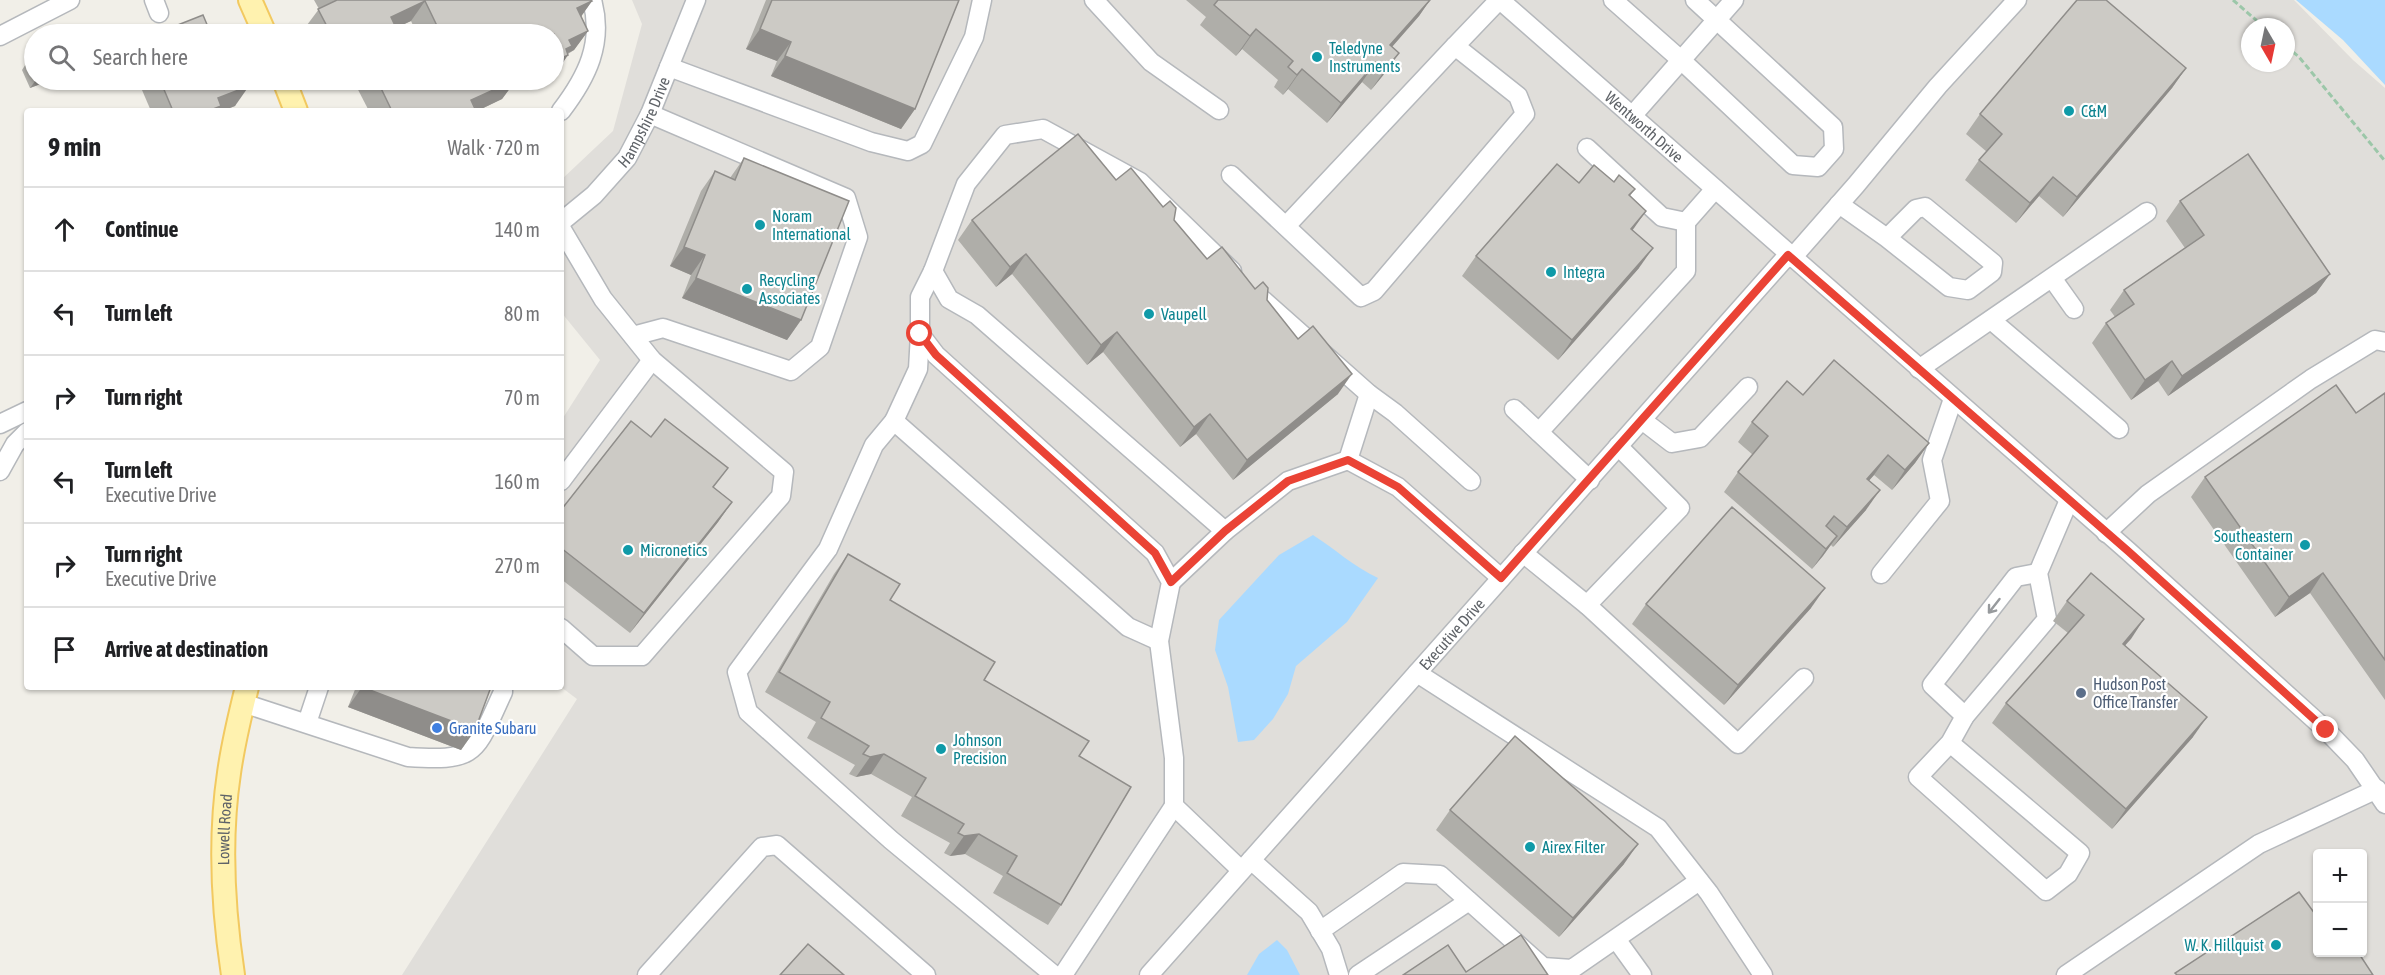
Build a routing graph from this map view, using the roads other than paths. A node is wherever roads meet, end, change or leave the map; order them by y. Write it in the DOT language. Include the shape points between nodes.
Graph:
graph roads {
  1 [pos="69,0"];
  2 [pos="250,0"];
  3 [pos="592,0"];
  4 [pos="696,0"];
  5 [pos="982,0"];
  6 [pos="1094,0"];
  7 [pos="1500,0"];
  8 [pos="1613,0"];
  9 [pos="1695,0"];
  10 [pos="1734,0"];
  11 [pos="2017,0"];
  12 [pos="1717,19"];
  13 [pos="261,24"];
  14 [pos="0,36"];
  15 [pos="1455,46"];
  16 [pos="1681,60"];
  17 [pos="669,67"];
  18 [pos="288,90"];
  19 [pos="295,108"];
  20 [pos="563,108"];
  21 [pos="1219,110"];
  22 [pos="650,114"];
  23 [pos="1632,116"];
  24 [pos="1587,148"];
  25 [pos="1231,175"];
  26 [pos="1715,189"];
  27 [pos="1839,204"];
  28 [pos="2147,212"];
  29 [pos="564,220"];
  30 [pos="1686,222"];
  31 [pos="1286,226"];
  32 [pos="564,233"];
  33 [pos="1887,237"];
  34 [pos="1790,256"];
  35 [pos="933,271"];
  36 [pos="2052,278"];
  37 [pos="2074,309"];
  38 [pos="1991,320"];
  39 [pos="920,334"];
  40 [pos="633,336"];
  41 [pos="2385,342"];
  42 [pos="652,360"];
  43 [pos="1919,369"];
  44 [pos="1748,387"];
  45 [pos="1369,394"];
  46 [pos="1953,399"];
  47 [pos="1514,409"];
  48 [pos="24,412"];
  49 [pos="1642,420"];
  50 [pos="894,422"];
  51 [pos="0,424"];
  52 [pos="2119,429"];
  53 [pos="1539,432"];
  54 [pos="24,435"];
  55 [pos="1618,446"];
  56 [pos="1916,446"];
  57 [pos="1348,460"];
  58 [pos="1932,460"];
  59 [pos="1,466"];
  60 [pos="564,477"];
  61 [pos="1590,480"];
  62 [pos="1471,481"];
  63 [pos="2069,500"];
  64 [pos="1225,531"];
  65 [pos="2106,532"];
  66 [pos="1523,553"];
  67 [pos="2038,573"];
  68 [pos="1881,574"];
  69 [pos="1501,578"];
  70 [pos="1171,582"];
  71 [pos="1587,605"];
  72 [pos="564,631"];
  73 [pos="1159,641"];
  74 [pos="1417,673"];
  75 [pos="1804,678"];
  76 [pos="318,690"];
  77 [pos="503,690"];
  78 [pos="245,695"];
  79 [pos="1965,716"];
  80 [pos="307,723"];
  81 [pos="1950,743"];
  82 [pos="2381,796"];
  83 [pos="1174,806"];
  84 [pos="1246,865"];
  85 [pos="1699,881"];
  86 [pos="1469,901"];
  87 [pos="1320,931"];
  88 [pos="1616,939"];
  89 [pos="233,975"];
  90 [pos="647,975"];
  91 [pos="926,975"];
  92 [pos="1054,975"];
  93 [pos="1063,975"];
  94 [pos="1149,975"];
  95 [pos="1339,975"];
  96 [pos="1358,975"];
  97 [pos="1642,975"];
  98 [pos="1763,975"];
  99 [pos="2067,975"];
  1 -- 14 [label="street"];
  2 -- 13 [label="main road"];
  3 -- 20 [label="street" via="597,32 594,49 576,92"];
  4 -- 17 [label="street, Hampshire Drive"];
  5 -- 17 [label="street" via="974,37 922,144 908,150 871,142"];
  6 -- 21 [label="street" via="1151,62"];
  7 -- 15 [label="street"];
  7 -- 23 [label="street, Wentworth Drive"];
  8 -- 16 [label="street"];
  9 -- 12 [label="street"];
  10 -- 12 [label="street"];
  11 -- 27 [label="street, Executive Drive"];
  12 -- 16 [label="street"];
  12 -- 16 [label="street" via="1833,127 1834,149 1818,167 1793,165"];
  15 -- 31 [label="street"];
  15 -- 31 [label="street" via="1518,96 1525,114 1374,291 1361,297"];
  16 -- 23 [label="street"];
  17 -- 22 [label="street, Hampshire Drive"];
  18 -- 19 [label="main road"];
  22 -- 29 [label="street, Hampshire Drive" via="614,174"];
  22 -- 40 [label="street" via="846,198 858,237 820,347 791,371 663,328"];
  23 -- 26 [label="street, Wentworth Drive"];
  24 -- 30 [label="street" via="1662,217"];
  25 -- 31 [label="street"];
  26 -- 30 [label="street"];
  26 -- 34 [label="street, Wentworth Drive"];
  27 -- 33 [label="street"];
  27 -- 34 [label="street, Executive Drive"];
  28 -- 36 [label="street"];
  30 -- 53 [label="street" via="1686,272"];
  32 -- 40 [label="street" via="603,299"];
  33 -- 33 [label="street" via="1949,286 1968,290 1992,272 1993,263 1925,207 1916,209"];
  34 -- 43 [label="street"];
  34 -- 49 [label="street, Executive Drive"];
  35 -- 39 [label="street" via="920,297"];
  35 -- 45 [label="street" via="966,184 1005,135 1043,129 1140,182"];
  35 -- 64 [label="street" via="949,299 977,315"];
  36 -- 37 [label="street"];
  36 -- 38 [label="street"];
  38 -- 43 [label="street"];
  38 -- 52 [label="street"];
  39 -- 50 [label="street" via="918,369"];
  39 -- 70 [label="street" via="936,355 1155,553"];
  40 -- 42 [label="street"];
  41 -- 65 [label="street" via="2375,340 2311,379 2148,494"];
  42 -- 60 [label="street"];
  42 -- 72 [label="street" via="784,472 781,496 642,656 593,656"];
  43 -- 46 [label="street"];
  44 -- 49 [label="street" via="1700,438 1672,443"];
  45 -- 57 [label="street"];
  45 -- 62 [label="street"];
  46 -- 58 [label="street"];
  46 -- 63 [label="street"];
  47 -- 53 [label="street"];
  48 -- 51 [label="street"];
  49 -- 55 [label="street, Executive Drive"];
  50 -- 73 [label="street" via="1128,627"];
  50 -- 92 [label="street" via="874,445 828,549 737,672 748,712 891,840"];
  53 -- 61 [label="street"];
  54 -- 59 [label="street"];
  55 -- 61 [label="street, Executive Drive"];
  55 -- 71 [label="street" via="1680,508"];
  56 -- 58 [label="street"];
  57 -- 64 [label="street" via="1288,481"];
  57 -- 69 [label="street" via="1398,487"];
  58 -- 68 [label="street" via="1940,501"];
  61 -- 66 [label="street, Executive Drive"];
  63 -- 65 [label="street"];
  63 -- 67 [label="street"];
  64 -- 70 [label="street"];
  65 -- 82 [label="street" via="2326,730 2355,760"];
  66 -- 69 [label="street, Executive Drive"];
  66 -- 71 [label="street"];
  67 -- 79 [label="street" via="2047,619"];
  67 -- 79 [label="street, one-way" via="2016,577 1932,685"];
  69 -- 74 [label="street, Executive Drive"];
  70 -- 73 [label="street"];
  71 -- 75 [label="street" via="1737,744"];
  73 -- 83 [label="street" via="1174,758"];
  74 -- 84 [label="street, Executive Drive"];
  74 -- 85 [label="street" via="1658,828"];
  76 -- 80 [label="street"];
  77 -- 80 [label="street" via="480,742 461,756 408,757"];
  78 -- 80 [label="street"];
  78 -- 89 [label="main road, Lowell Road" via="228,773 224,826 224,879"];
  79 -- 81 [label="street"];
  81 -- 81 [label="street" via="1918,777 2046,891 2068,874 2079,853"];
  82 -- 99 [label="street" via="2259,844"];
  83 -- 84 [label="street"];
  83 -- 93 [label="street"];
  84 -- 87 [label="street" via="1309,912"];
  84 -- 94 [label="street, Executive Drive"];
  85 -- 88 [label="street"];
  85 -- 98 [label="street"];
  86 -- 87 [label="street" via="1440,875 1403,873"];
  86 -- 88 [label="street" via="1543,967 1572,969"];
  86 -- 96 [label="street"];
  87 -- 95 [label="street"];
  88 -- 97 [label="street"];
  90 -- 91 [label="street" via="762,847 777,846"];
}
